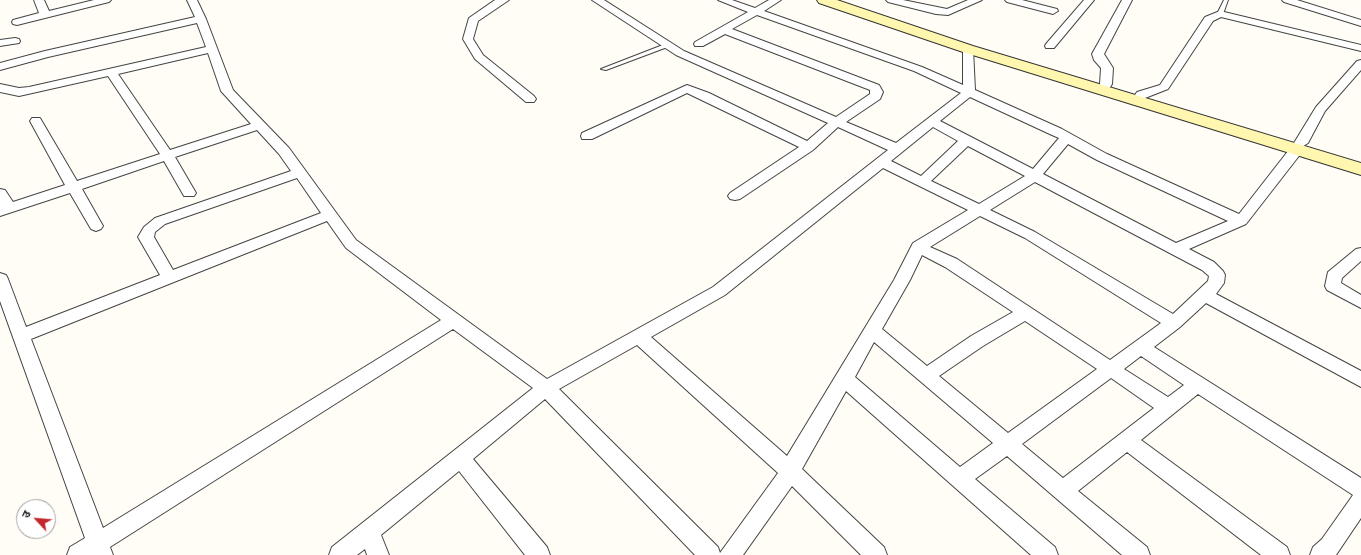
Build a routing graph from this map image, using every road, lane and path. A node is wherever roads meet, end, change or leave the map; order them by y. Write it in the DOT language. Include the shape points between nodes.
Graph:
graph roads {
  1 [pos="39,0"];
  2 [pos="106,0"];
  3 [pos="194,0"];
  4 [pos="504,0"];
  5 [pos="597,0"];
  6 [pos="723,0"];
  7 [pos="776,0"];
  8 [pos="824,0"];
  9 [pos="838,0"];
  10 [pos="891,0"];
  11 [pos="977,0"];
  12 [pos="1010,0"];
  13 [pos="1089,0"];
  14 [pos="1127,0"];
  15 [pos="1226,0"];
  16 [pos="1287,0"];
  17 [pos="1053,11"];
  18 [pos="757,12"];
  19 [pos="1220,14"];
  20 [pos="44,15"];
  21 [pos="201,20"];
  22 [pos="17,22"];
  23 [pos="1361,23"];
  24 [pos="725,30"];
  25 [pos="14,40"];
  26 [pos="0,43"];
  27 [pos="699,44"];
  28 [pos="668,45"];
  29 [pos="1050,46"];
  30 [pos="1361,48"];
  31 [pos="212,49"];
  32 [pos="968,49"];
  33 [pos="1361,63"];
  34 [pos="0,67"];
  35 [pos="604,70"];
  36 [pos="110,72"];
  37 [pos="1104,86"];
  38 [pos="0,88"];
  39 [pos="969,92"];
  40 [pos="1141,95"];
  41 [pos="530,99"];
  42 [pos="36,121"];
  43 [pos="837,122"];
  44 [pos="932,122"];
  45 [pos="259,125"];
  46 [pos="587,136"];
  47 [pos="1067,137"];
  48 [pos="967,140"];
  49 [pos="1299,146"];
  50 [pos="808,147"];
  51 [pos="898,149"];
  52 [pos="168,156"];
  53 [pos="882,162"];
  54 [pos="1361,162"];
  55 [pos="1361,169"];
  56 [pos="299,173"];
  57 [pos="1035,176"];
  58 [pos="922,182"];
  59 [pos="74,187"];
  60 [pos="0,193"];
  61 [pos="189,193"];
  62 [pos="735,196"];
  63 [pos="5,210"];
  64 [pos="979,210"];
  65 [pos="330,215"];
  66 [pos="1241,221"];
  67 [pos="96,226"];
  68 [pos="918,247"];
  69 [pos="1176,249"];
  70 [pos="1361,253"];
  71 [pos="169,278"];
  72 [pos="0,279"];
  73 [pos="1205,295"];
  74 [pos="1361,302"];
  75 [pos="1025,312"];
  76 [pos="454,320"];
  77 [pos="1174,322"];
  78 [pos="873,331"];
  79 [pos="20,336"];
  80 [pos="638,336"];
  81 [pos="1140,347"];
  82 [pos="1110,369"];
  83 [pos="926,376"];
  84 [pos="844,379"];
  85 [pos="1361,380"];
  86 [pos="1198,384"];
  87 [pos="546,388"];
  88 [pos="1168,407"];
  89 [pos="1127,441"];
  90 [pos="1006,444"];
  91 [pos="460,457"];
  92 [pos="790,471"];
  93 [pos="959,479"];
  94 [pos="1361,489"];
  95 [pos="1063,491"];
  96 [pos="1361,500"];
  97 [pos="369,531"];
  98 [pos="100,549"];
  99 [pos="78,555"];
  100 [pos="340,555"];
  101 [pos="378,555"];
  102 [pos="539,555"];
  103 [pos="710,555"];
  104 [pos="730,555"];
  105 [pos="876,555"];
  106 [pos="1047,555"];
  107 [pos="1139,555"];
  108 [pos="1279,555"];
  109 [pos="1321,555"];
  1 -- 20 [label="street"];
  2 -- 20 [label="street"];
  3 -- 21 [label="street"];
  4 -- 41 [label="street" via="494,4 473,20 468,39 478,57"];
  5 -- 28 [label="street"];
  6 -- 18 [label="street"];
  7 -- 18 [label="street"];
  8 -- 32 [label="street"];
  9 -- 37 [label="street"];
  10 -- 11 [label="street" via="948,12"];
  12 -- 17 [label="street"];
  13 -- 29 [label="street"];
  14 -- 37 [label="street" via="1098,54 1107,68"];
  15 -- 19 [label="lane"];
  16 -- 23 [label="street"];
  18 -- 24 [label="street"];
  18 -- 39 [label="street" via="918,69"];
  19 -- 30 [label="street"];
  19 -- 40 [label="street" via="1209,19 1164,87"];
  20 -- 22 [label="street"];
  21 -- 31 [label="street"];
  21 -- 34 [label="street" via="45,54"];
  24 -- 27 [label="street"];
  24 -- 43 [label="street" via="875,88 876,96"];
  25 -- 26 [label="street"];
  28 -- 35 [label="lane"];
  28 -- 43 [label="street" via="680,53"];
  31 -- 36 [label="street"];
  31 -- 45 [label="street" via="227,91"];
  32 -- 37 [label="street"];
  32 -- 39 [label="street"];
  33 -- 49 [label="street" via="1320,110"];
  36 -- 38 [label="street" via="29,91 19,92"];
  36 -- 52 [label="street"];
  37 -- 40 [label="street"];
  37 -- 49 [label="street"];
  39 -- 44 [label="street"];
  39 -- 47 [label="street"];
  40 -- 49 [label="street"];
  42 -- 59 [label="street"];
  43 -- 50 [label="street"];
  43 -- 51 [label="street"];
  44 -- 48 [label="street"];
  44 -- 51 [label="street"];
  45 -- 52 [label="street"];
  45 -- 56 [label="street" via="284,151"];
  46 -- 50 [label="street" via="687,89"];
  47 -- 57 [label="street"];
  47 -- 66 [label="street" via="1102,157"];
  48 -- 57 [label="street"];
  48 -- 58 [label="street"];
  49 -- 54 [label="street"];
  49 -- 55 [label="street"];
  49 -- 66 [label="street"];
  50 -- 62 [label="street"];
  51 -- 53 [label="street"];
  52 -- 59 [label="street"];
  52 -- 61 [label="street"];
  53 -- 58 [label="street"];
  53 -- 80 [label="street" via="719,291"];
  56 -- 65 [label="street"];
  56 -- 71 [label="street" via="160,221 149,230 146,237"];
  57 -- 64 [label="street"];
  57 -- 69 [label="street"];
  58 -- 64 [label="street"];
  59 -- 63 [label="street"];
  59 -- 67 [label="street"];
  60 -- 63 [label="street"];
  64 -- 68 [label="street"];
  64 -- 77 [label="street" via="1030,236"];
  65 -- 71 [label="street"];
  65 -- 76 [label="street" via="351,244"];
  66 -- 69 [label="street"];
  68 -- 75 [label="street" via="951,263"];
  68 -- 78 [label="street"];
  69 -- 73 [label="street" via="1208,266 1217,275 1216,283"];
  70 -- 74 [label="street" via="1334,276 1333,286"];
  71 -- 79 [label="street"];
  72 -- 79 [label="street"];
  73 -- 77 [label="street"];
  73 -- 85 [label="street"];
  75 -- 82 [label="street"];
  75 -- 83 [label="street"];
  76 -- 87 [label="street"];
  76 -- 98 [label="street"];
  77 -- 81 [label="street"];
  78 -- 83 [label="street"];
  78 -- 84 [label="street"];
  79 -- 98 [label="street"];
  80 -- 87 [label="street"];
  80 -- 92 [label="street"];
  81 -- 82 [label="street"];
  81 -- 86 [label="street"];
  82 -- 88 [label="street"];
  82 -- 90 [label="street"];
  83 -- 90 [label="street"];
  84 -- 92 [label="street"];
  84 -- 93 [label="street"];
  86 -- 88 [label="street"];
  86 -- 94 [label="street"];
  87 -- 91 [label="street"];
  87 -- 103 [label="street"];
  88 -- 89 [label="street"];
  89 -- 95 [label="street"];
  89 -- 108 [label="street"];
  90 -- 93 [label="street"];
  90 -- 95 [label="street"];
  91 -- 97 [label="street"];
  91 -- 102 [label="street"];
  92 -- 104 [label="street"];
  92 -- 105 [label="street"];
  93 -- 106 [label="street"];
  95 -- 107 [label="street"];
  96 -- 109 [label="street"];
  97 -- 100 [label="street"];
  97 -- 101 [label="street"];
  98 -- 99 [label="street"];
}
